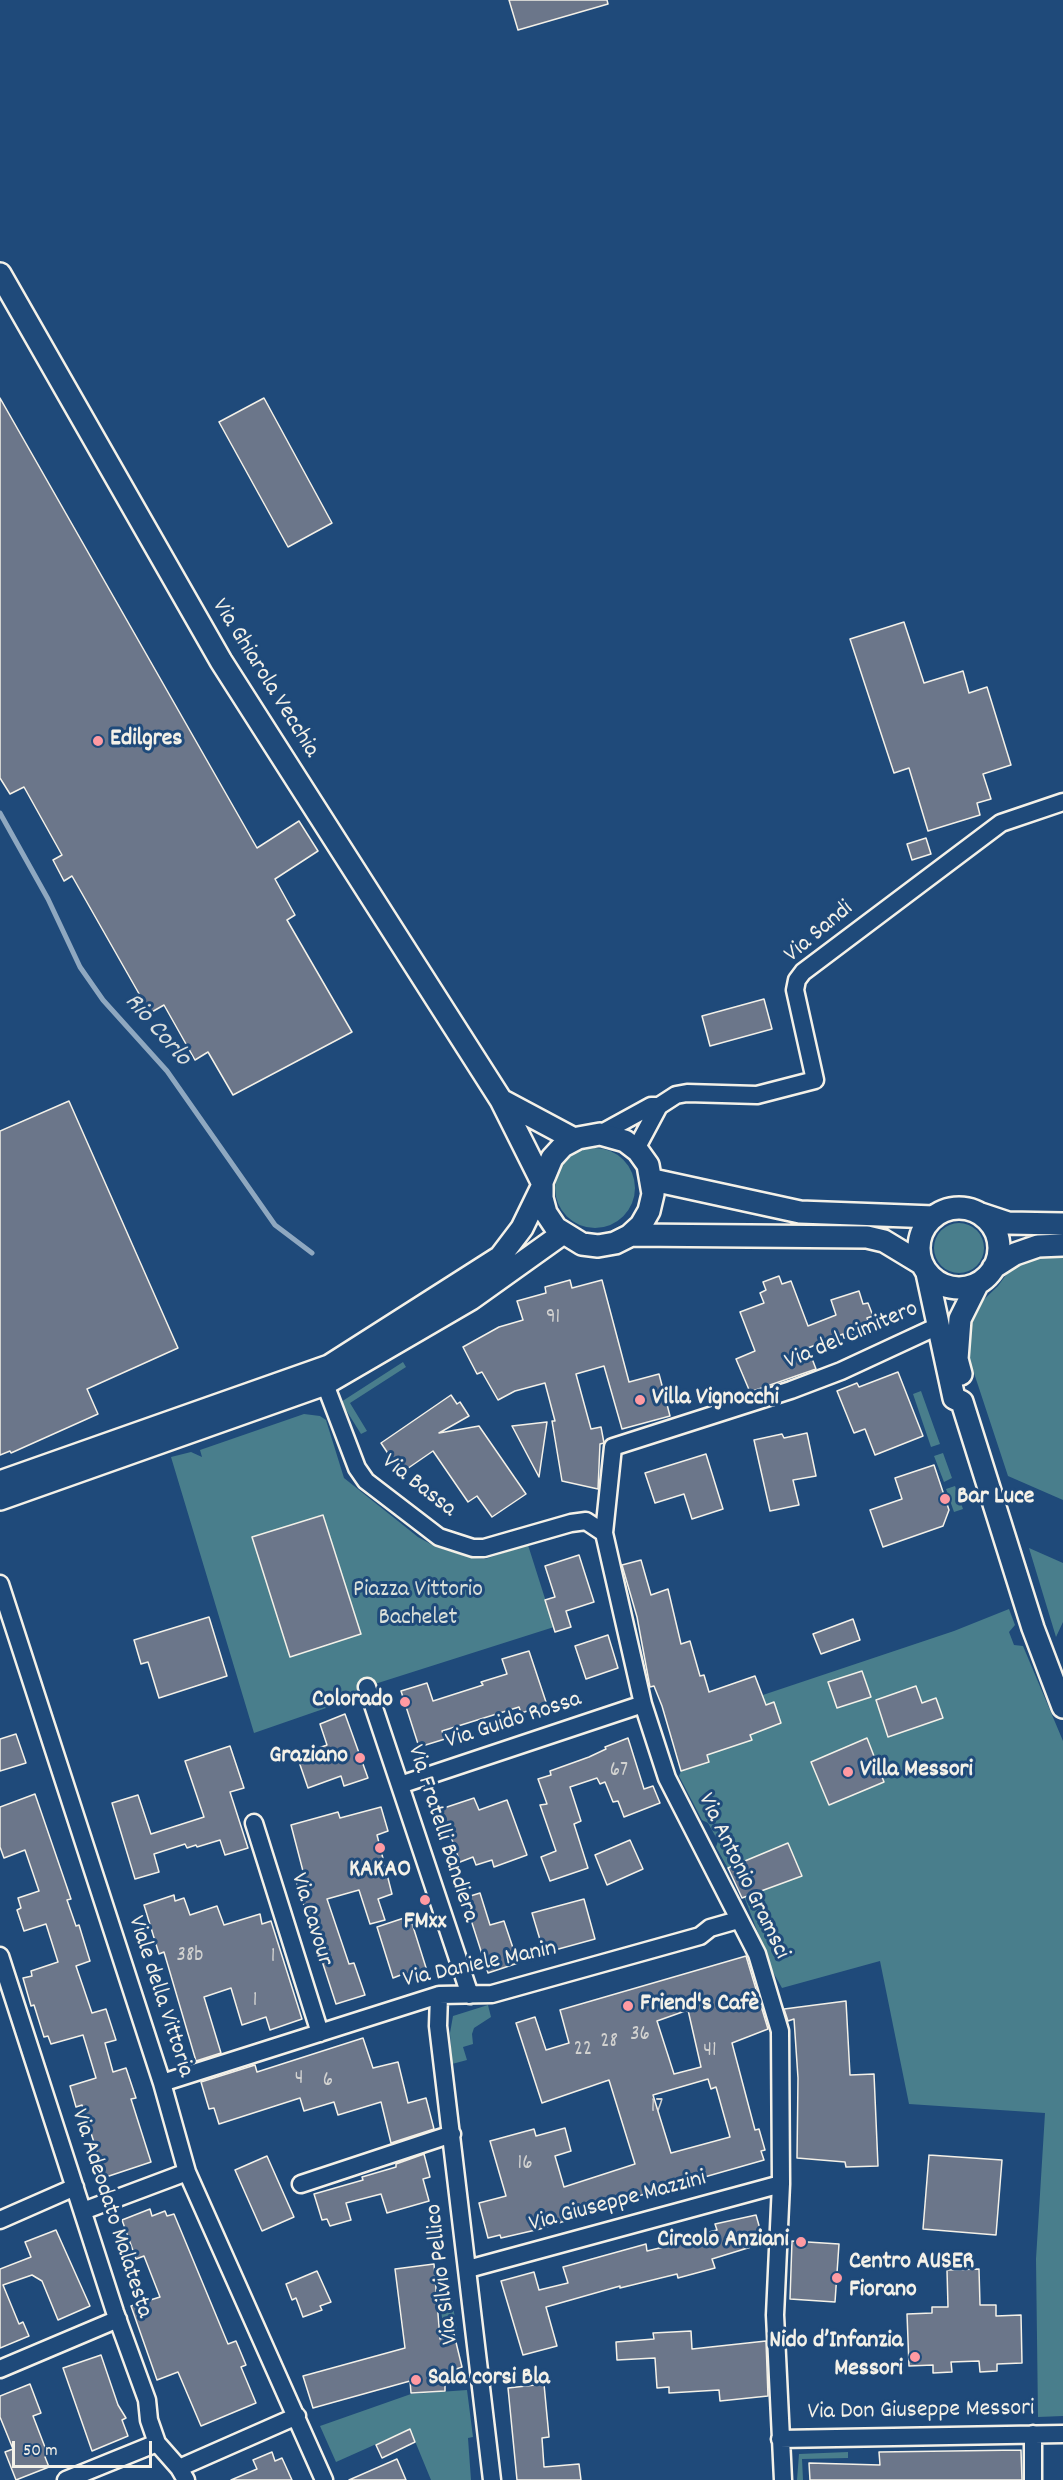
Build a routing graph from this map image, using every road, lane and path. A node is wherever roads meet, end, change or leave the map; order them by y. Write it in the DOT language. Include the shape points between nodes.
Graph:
graph roads {
  1 [pos="0,274"];
  2 [pos="1063,802"];
  3 [pos="501,1100"];
  4 [pos="659,1106"];
  5 [pos="600,1134"];
  6 [pos="574,1139"];
  7 [pos="636,1149"];
  8 [pos="653,1180"];
  9 [pos="542,1186"];
  10 [pos="980,1214"];
  11 [pos="934,1217"];
  12 [pos="1063,1224"];
  13 [pos="562,1234"];
  14 [pos="631,1235"];
  15 [pos="1063,1245"];
  16 [pos="924,1268"];
  17 [pos="986,1276"];
  18 [pos="938,1326"];
  19 [pos="325,1384"];
  20 [pos="962,1402"];
  21 [pos="613,1447"];
  22 [pos="0,1482"];
  23 [pos="0,1499"];
  24 [pos="604,1533"];
  25 [pos="0,1584"];
  26 [pos="367,1687"];
  27 [pos="643,1704"];
  28 [pos="1063,1707"];
  29 [pos="400,1785"];
  30 [pos="254,1822"];
  31 [pos="738,1920"];
  32 [pos="0,1956"];
  33 [pos="440,1995"];
  34 [pos="470,1995"];
  35 [pos="320,2033"];
  36 [pos="162,2083"];
  37 [pos="452,2134"];
  38 [pos="188,2172"];
  39 [pos="301,2184"];
  40 [pos="781,2184"];
  41 [pos="75,2187"];
  42 [pos="83,2211"];
  43 [pos="0,2220"];
  44 [pos="468,2269"];
  45 [pos="118,2319"];
  46 [pos="0,2369"];
  47 [pos="297,2416"];
  48 [pos="1033,2434"];
  49 [pos="1063,2434"];
  50 [pos="780,2439"];
  51 [pos="157,2443"];
  52 [pos="182,2474"];
  53 [pos="66,2480"];
  54 [pos="324,2480"];
  55 [pos="492,2480"];
  56 [pos="783,2480"];
  57 [pos="1033,2480"];
  1 -- 3 [label="street, Via Ghiarola Vecchia" via="221,661"];
  2 -- 4 [label="street, Via Sandi" via="1001,823 803,972 795,990 815,1080 757,1095 687,1093"];
  3 -- 6 [label="street, Via Ghiarola Vecchia"];
  3 -- 9 [label="street, Via Ghiarola Vecchia"];
  4 -- 5 [label="street, Via Sandi" via="651,1106"];
  4 -- 7 [label="street"];
  5 -- 6 [label="street"];
  5 -- 7 [label="street" via="625,1141"];
  6 -- 9 [label="street" via="552,1158"];
  7 -- 8 [label="street"];
  8 -- 11 [label="street" via="800,1212"];
  8 -- 14 [label="street" via="650,1211"];
  9 -- 13 [label="street" via="546,1214"];
  9 -- 22 [label="street" via="522,1228 500,1257 329,1366"];
  10 -- 11 [label="street" via="957,1208"];
  10 -- 12 [label="street" via="1008,1223"];
  10 -- 17 [label="street" via="998,1239 997,1259"];
  11 -- 16 [label="street" via="920,1238"];
  13 -- 14 [label="street" via="582,1244 598,1246"];
  13 -- 19 [label="street" via="471,1299"];
  14 -- 16 [label="street" via="867,1237 884,1240"];
  15 -- 17 [label="street" via="1030,1248 1015,1254"];
  16 -- 17 [label="street" via="942,1284 954,1288"];
  16 -- 18 [label="street"];
  17 -- 20 [label="street" via="960,1320 957,1359 967,1396"];
  18 -- 20 [label="street" via="954,1398"];
  18 -- 21 [label="street, Via del Cimitero" via="819,1380"];
  19 -- 23 [label="street"];
  19 -- 24 [label="street, Via Bassa" via="362,1475 439,1537 484,1548 586,1521"];
  20 -- 28 [label="street" via="1033,1628"];
  21 -- 24 [label="street, Via Antonio Gramsci"];
  24 -- 27 [label="street, Via Antonio Gramsci"];
  25 -- 36 [label="street, Viale della Vittoria"];
  26 -- 29 [label="street, Via Fratelli Bandiera"];
  27 -- 29 [label="street, Via Guido Rossa"];
  27 -- 31 [label="street, Via Antonio Gramsci" via="667,1778"];
  29 -- 34 [label="street, Via Fratelli Bandiera"];
  30 -- 35 [label="street, Via Cavour"];
  31 -- 34 [label="street, Via Daniele Manin" via="674,1944 492,1994"];
  31 -- 40 [label="street, Via Antonio Gramsci" via="757,1954 780,2031"];
  32 -- 41 [label="street, Via Adeodato Malatesta"];
  33 -- 34 [label="street, Via Daniele Manin"];
  33 -- 35 [label="street, Via Daniele Manin"];
  33 -- 37 [label="street, Via Silvio Pellico" via="438,2026"];
  35 -- 36 [label="street, Via Daniele Manin"];
  36 -- 38 [label="street, Viale della Vittoria"];
  37 -- 39 [label="street"];
  37 -- 44 [label="street, Via Silvio Pellico"];
  38 -- 42 [label="street"];
  38 -- 47 [label="street, Viale della Vittoria"];
  40 -- 44 [label="street, Via Giuseppe Mazzini"];
  40 -- 50 [label="street, Via Antonio Gramsci" via="775,2315"];
  41 -- 42 [label="street, Via Adeodato Malatesta"];
  41 -- 43 [label="street"];
  42 -- 45 [label="street, Via Adeodato Malatesta"];
  44 -- 55 [label="street, Via Silvio Pellico"];
  45 -- 46 [label="street"];
  45 -- 51 [label="street, Via Adeodato Malatesta" via="147,2400"];
  47 -- 52 [label="street"];
  47 -- 54 [label="street, Viale della Vittoria"];
  48 -- 49 [label="street, Via Don Giuseppe Messori"];
  48 -- 50 [label="street, Via Don Giuseppe Messori"];
  48 -- 57 [label="street"];
  50 -- 56 [label="street, Via Antonio Gramsci"];
  51 -- 52 [label="street, Via Adeodato Malatesta"];
  51 -- 53 [label="street"];
}
